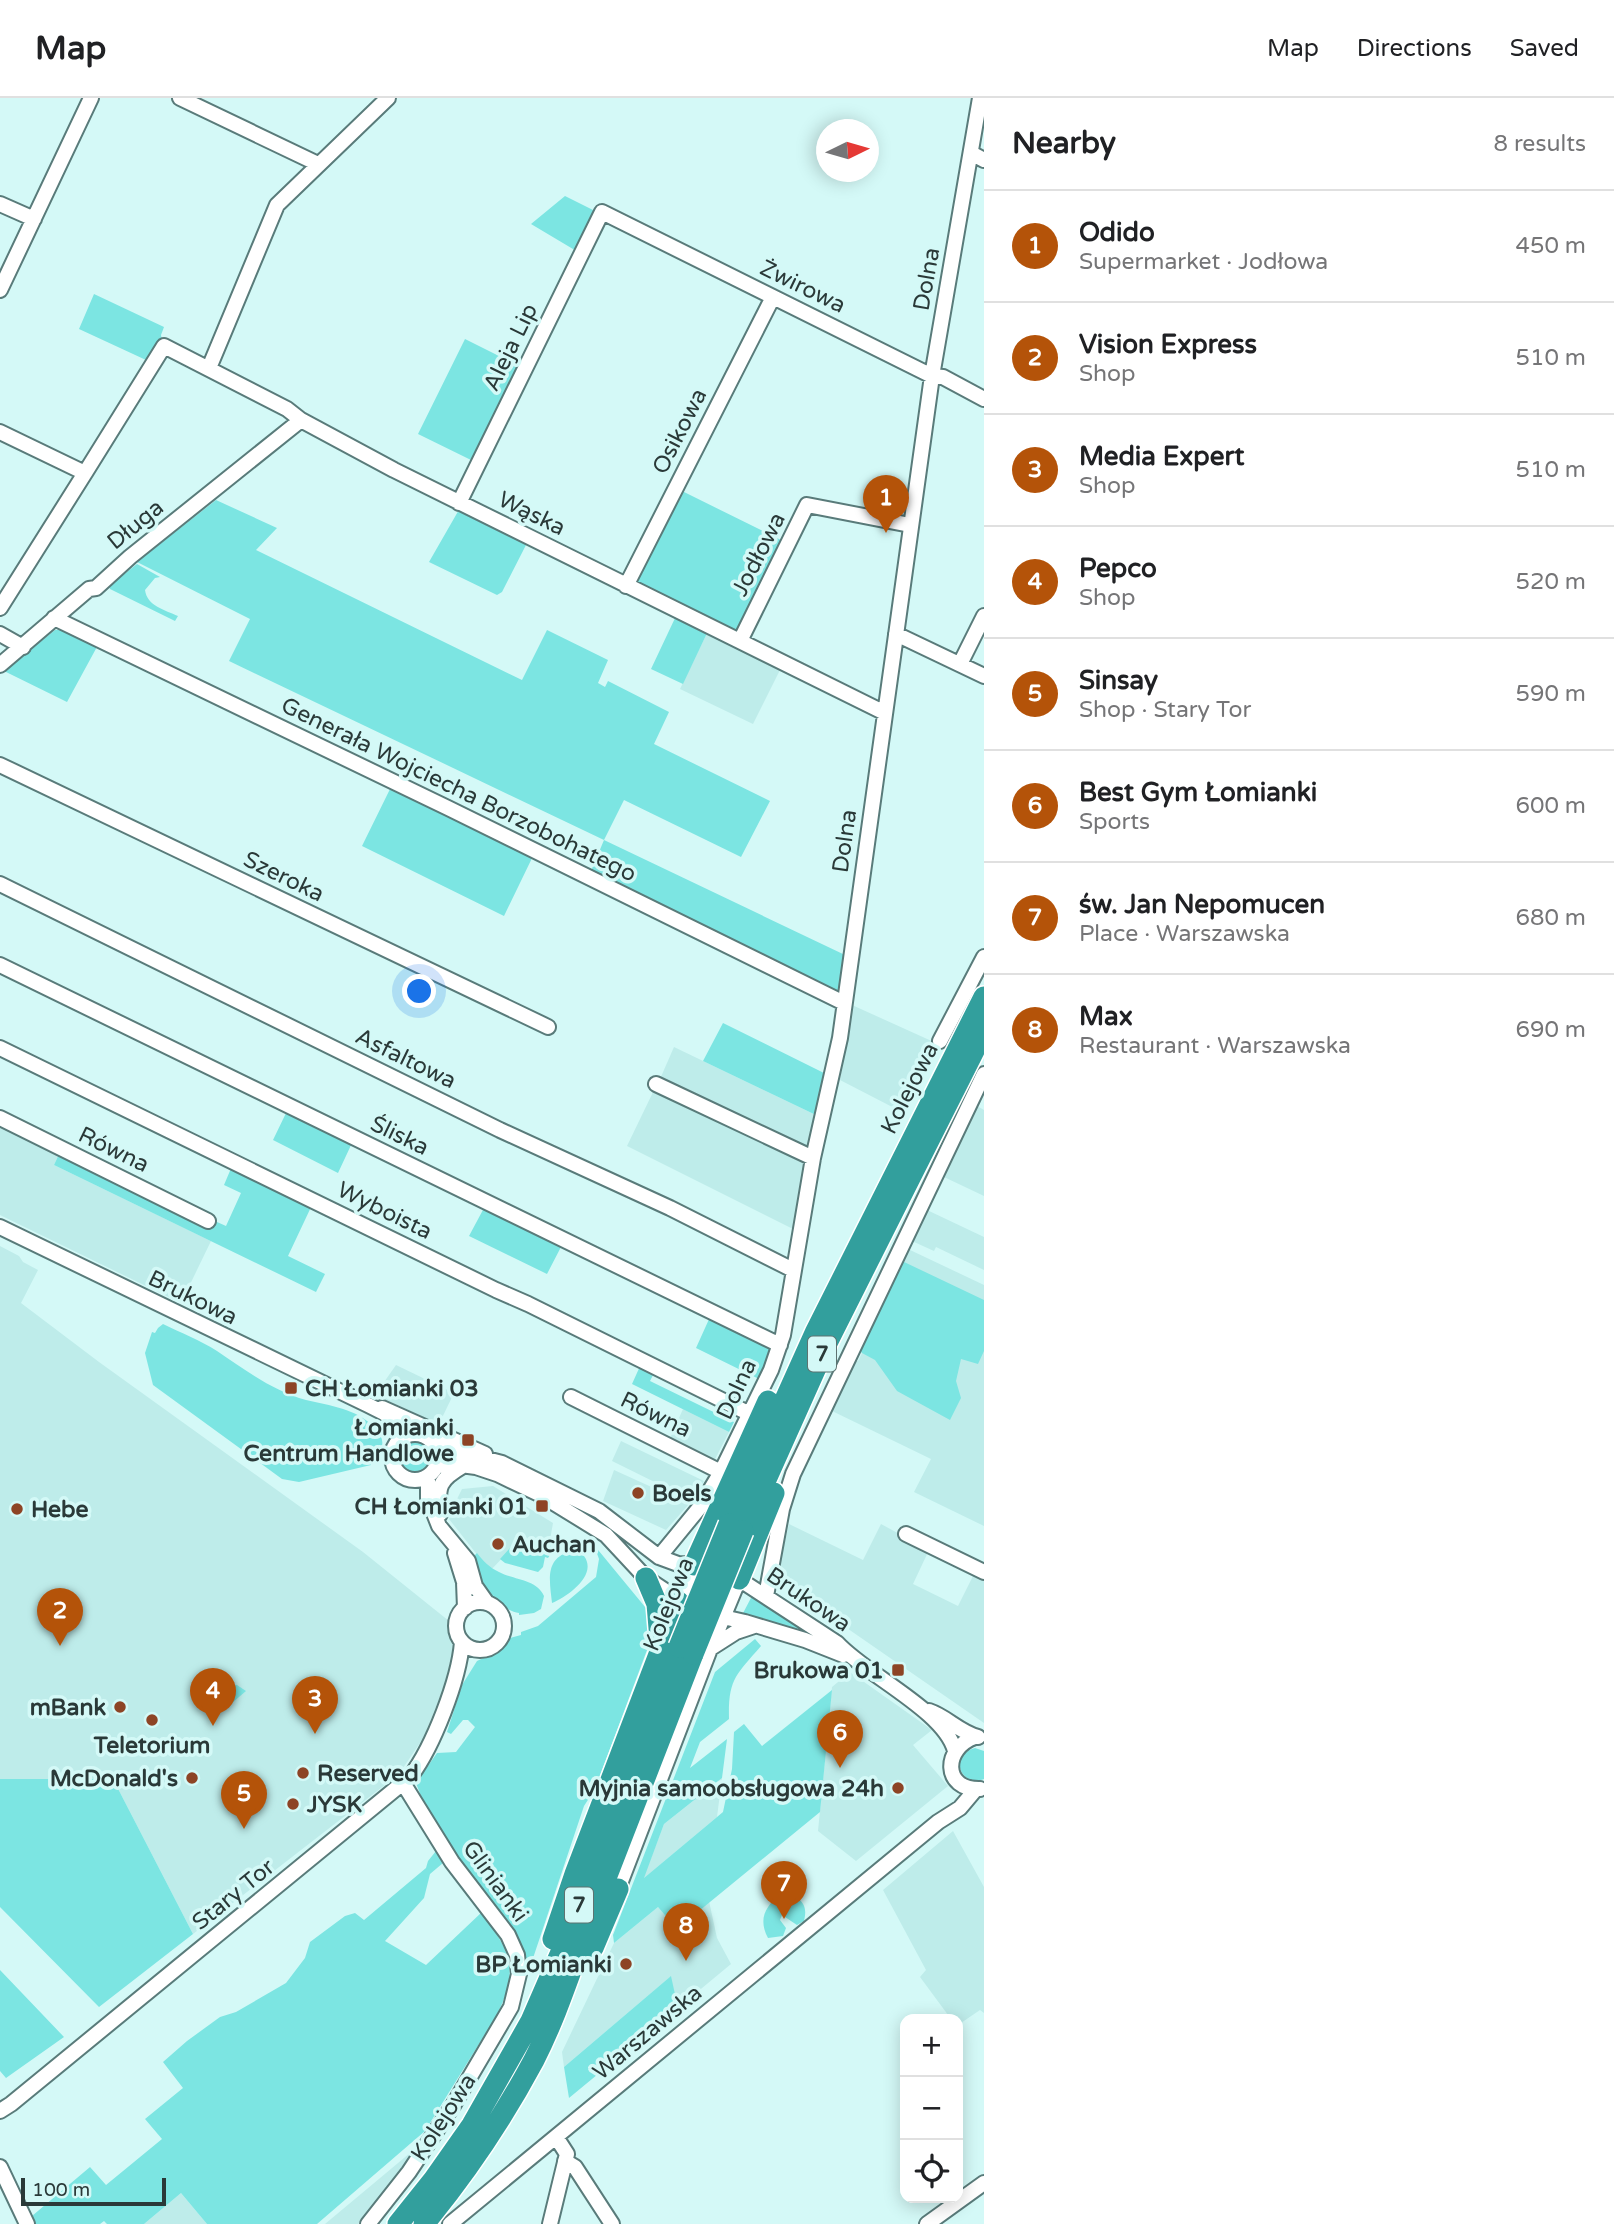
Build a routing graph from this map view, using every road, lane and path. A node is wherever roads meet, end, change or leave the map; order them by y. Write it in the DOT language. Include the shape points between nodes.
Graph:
graph roads {
  1 [pos="91,98"];
  2 [pos="180,98"];
  3 [pos="388,98"];
  4 [pos="980,98"];
  5 [pos="977,157"];
  6 [pos="318,163"];
  7 [pos="0,204"];
  8 [pos="602,212"];
  9 [pos="34,219"];
  10 [pos="0,290"];
  11 [pos="773,297"];
  12 [pos="209,368"];
  13 [pos="932,376"];
  14 [pos="984,399"];
  15 [pos="301,420"];
  16 [pos="0,432"];
  17 [pos="85,473"];
  18 [pos="459,503"];
  19 [pos="910,525"];
  20 [pos="626,586"];
  21 [pos="0,608"];
  22 [pos="984,616"];
  23 [pos="54,618"];
  24 [pos="0,634"];
  25 [pos="897,634"];
  26 [pos="740,641"];
  27 [pos="23,647"];
  28 [pos="960,664"];
  29 [pos="0,665"];
  30 [pos="984,676"];
  31 [pos="885,713"];
  32 [pos="0,765"];
  33 [pos="0,884"];
  34 [pos="984,957"];
  35 [pos="0,965"];
  36 [pos="984,997"];
  37 [pos="844,1003"];
  38 [pos="548,1027"];
  39 [pos="984,1031"];
  40 [pos="940,1041"];
  41 [pos="0,1048"];
  42 [pos="984,1074"];
  43 [pos="656,1084"];
  44 [pos="0,1118"];
  45 [pos="813,1158"];
  46 [pos="899,1183"];
  47 [pos="208,1221"];
  48 [pos="0,1227"];
  49 [pos="793,1270"];
  50 [pos="780,1345"];
  51 [pos="571,1397"];
  52 [pos="368,1405"];
  53 [pos="750,1414"];
  54 [pos="411,1434"];
  55 [pos="396,1444"];
  56 [pos="436,1446"];
  57 [pos="492,1459"];
  58 [pos="463,1466"];
  59 [pos="432,1472"];
  60 [pos="722,1472"];
  61 [pos="408,1480"];
  62 [pos="441,1529"];
  63 [pos="906,1534"];
  64 [pos="452,1542"];
  65 [pos="659,1557"];
  66 [pos="694,1565"];
  67 [pos="984,1572"];
  68 [pos="646,1578"];
  69 [pos="739,1579"];
  70 [pos="766,1595"];
  71 [pos="679,1602"];
  72 [pos="487,1603"];
  73 [pos="465,1608"];
  74 [pos="722,1617"];
  75 [pos="754,1626"];
  76 [pos="462,1642"];
  77 [pos="480,1650"];
  78 [pos="686,1650"];
  79 [pos="851,1658"];
  80 [pos="455,1681"];
  81 [pos="924,1710"];
  82 [pos="979,1738"];
  83 [pos="955,1751"];
  84 [pos="957,1781"];
  85 [pos="403,1783"];
  86 [pos="980,1788"];
  87 [pos="938,1822"];
  88 [pos="618,1889"];
  89 [pos="561,2004"];
  90 [pos="0,2111"];
  91 [pos="556,2137"];
  92 [pos="565,2161"];
  93 [pos="0,2167"];
  94 [pos="984,2183"];
  95 [pos="27,2224"];
  96 [pos="368,2224"];
  97 [pos="398,2224"];
  98 [pos="424,2224"];
  99 [pos="450,2224"];
  100 [pos="550,2224"];
  101 [pos="612,2224"];
  102 [pos="927,2224"];
  1 -- 9 [label="street"];
  2 -- 6 [label="street"];
  3 -- 6 [label="street"];
  4 -- 5 [label="street, Dolna"];
  5 -- 13 [label="street, Dolna"];
  6 -- 12 [label="street" via="274,210"];
  7 -- 9 [label="street"];
  8 -- 11 [label="street, Żwirowa"];
  8 -- 18 [label="street, Aleja Lip"];
  9 -- 10 [label="street"];
  11 -- 13 [label="street, Żwirowa"];
  11 -- 20 [label="street, Osikowa"];
  12 -- 15 [label="street, Wąska"];
  12 -- 17 [label="street, Wąska" via="164,345"];
  13 -- 14 [label="street, Żwirowa" via="943,377"];
  13 -- 19 [label="street, Dolna"];
  15 -- 18 [label="street, Wąska"];
  15 -- 23 [label="street, Długa"];
  16 -- 17 [label="street"];
  17 -- 21 [label="street"];
  18 -- 20 [label="street, Wąska"];
  19 -- 25 [label="street, Dolna"];
  19 -- 26 [label="street, Jodłowa" via="807,505"];
  20 -- 26 [label="street, Wąska"];
  22 -- 28 [label="street"];
  23 -- 27 [label="street, Długa"];
  23 -- 37 [label="street, Generała Wojciecha Borzobohatego"];
  24 -- 27 [label="street"];
  25 -- 28 [label="street"];
  25 -- 31 [label="street, Dolna"];
  26 -- 31 [label="street, Wąska"];
  27 -- 29 [label="street, Długa"];
  28 -- 30 [label="street"];
  31 -- 37 [label="street, Dolna"];
  32 -- 38 [label="street, Szeroka"];
  33 -- 49 [label="street, Asfaltowa"];
  34 -- 40 [label="street, Kolejowa"];
  35 -- 50 [label="street, Śliska"];
  36 -- 46 [label="highway, Kolejowa / 7"];
  37 -- 45 [label="street, Dolna"];
  39 -- 46 [label="highway, Kolejowa / 7"];
  41 -- 53 [label="street, Wyboista"];
  42 -- 70 [label="street" via="793,1474"];
  43 -- 45 [label="street"];
  44 -- 47 [label="street, Równa"];
  45 -- 49 [label="street, Dolna"];
  46 -- 66 [label="highway" via="866,1212 833,1268"];
  46 -- 69 [label="highway" via="898,1219 873,1281 779,1479"];
  46 -- 78 [label="highway, Kolejowa / 7, bridge" via="815,1333"];
  48 -- 52 [label="street, Brukowa"];
  49 -- 50 [label="street, Dolna"];
  50 -- 53 [label="street, Dolna"];
  51 -- 60 [label="street, Równa"];
  52 -- 54 [label="street, Brukowa"];
  52 -- 55 [label="street, Brukowa"];
  52 -- 57 [label="street" via="411,1419"];
  53 -- 60 [label="street, Dolna"];
  54 -- 55 [label="street"];
  54 -- 56 [label="street" via="424,1436"];
  55 -- 61 [label="street" via="394,1466"];
  56 -- 57 [label="street"];
  56 -- 59 [label="street"];
  57 -- 65 [label="street" via="599,1511"];
  58 -- 59 [label="street"];
  58 -- 62 [label="street" via="441,1482"];
  58 -- 68 [label="street" via="497,1474 595,1528"];
  59 -- 61 [label="street"];
  59 -- 62 [label="street" via="428,1497"];
  60 -- 65 [label="street, Dolna"];
  61 -- 62 [label="street" via="428,1517"];
  62 -- 64 [label="street"];
  63 -- 67 [label="street"];
  64 -- 72 [label="street" via="468,1561 475,1586"];
  64 -- 73 [label="street" via="462,1574"];
  65 -- 66 [label="street"];
  66 -- 69 [label="street, Brukowa" via="718,1567"];
  66 -- 71 [label="street"];
  68 -- 71 [label="street"];
  68 -- 78 [label="highway" via="659,1617"];
  69 -- 70 [label="street, Brukowa"];
  69 -- 74 [label="street"];
  70 -- 79 [label="street, Brukowa" via="837,1643"];
  71 -- 74 [label="street, Brukowa"];
  71 -- 78 [label="highway"];
  72 -- 73 [label="street"];
  72 -- 77 [label="street" via="501,1615 504,1630 494,1646"];
  73 -- 76 [label="street" via="456,1623"];
  74 -- 75 [label="street, Brukowa"];
  74 -- 78 [label="street"];
  75 -- 78 [label="street"];
  75 -- 79 [label="street, Brukowa"];
  76 -- 77 [label="street"];
  76 -- 80 [label="street, Stary Tor"];
  77 -- 80 [label="street, Stary Tor"];
  78 -- 88 [label="street"];
  78 -- 89 [label="highway, Kolejowa / 7"];
  78 -- 97 [label="highway, Kolejowa / 7" via="546,1986 506,2067 454,2151"];
  79 -- 81 [label="street, Brukowa"];
  80 -- 85 [label="street, Stary Tor" via="424,1755"];
  81 -- 82 [label="street, Brukowa"];
  81 -- 83 [label="street, Brukowa"];
  82 -- 83 [label="street" via="966,1740"];
  83 -- 84 [label="street" via="951,1767"];
  84 -- 86 [label="street"];
  84 -- 87 [label="street, Warszawska" via="956,1796"];
  85 -- 90 [label="street, Stary Tor"];
  85 -- 96 [label="street, Glinianki" via="452,1862 508,1935 519,1974 511,2007 454,2104"];
  86 -- 87 [label="street, Warszawska"];
  87 -- 91 [label="street, Warszawska"];
  88 -- 89 [label="highway" via="592,1951"];
  89 -- 98 [label="highway, Kolejowa / 7" via="510,2102"];
  91 -- 92 [label="street" via="567,2154"];
  91 -- 99 [label="street, Warszawska"];
  92 -- 100 [label="street"];
  92 -- 101 [label="street" via="575,2167"];
  93 -- 95 [label="street"];
  94 -- 102 [label="street"];
}
